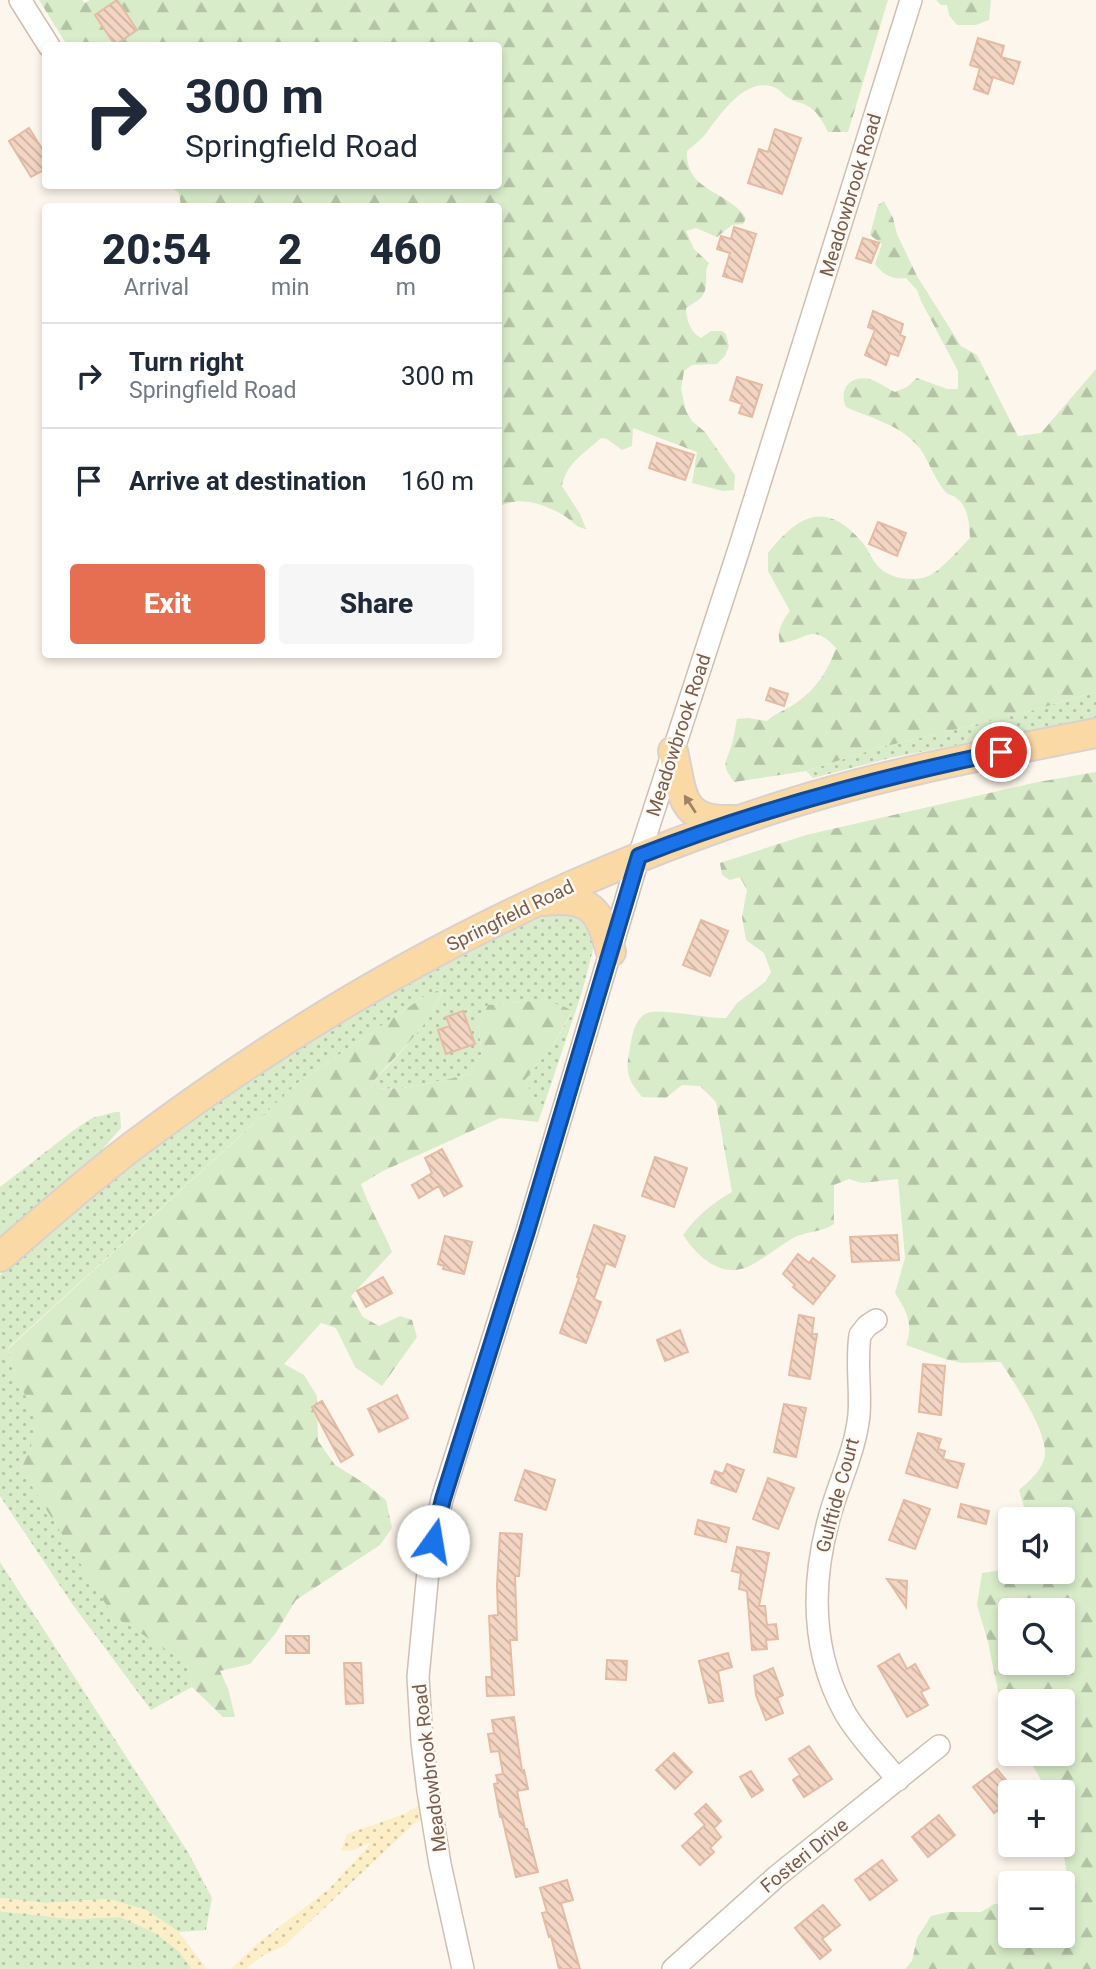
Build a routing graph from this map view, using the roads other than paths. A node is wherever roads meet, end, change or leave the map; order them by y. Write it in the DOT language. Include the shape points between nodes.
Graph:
graph roads {
  1 [pos="20,0"];
  2 [pos="911,0"];
  3 [pos="46,42"];
  4 [pos="1096,733"];
  5 [pos="673,751"];
  6 [pos="739,820"];
  7 [pos="639,856"];
  8 [pos="531,902"];
  9 [pos="611,951"];
  10 [pos="0,1257"];
  11 [pos="876,1320"];
  12 [pos="939,1746"];
  13 [pos="898,1780"];
  14 [pos="463,1969"];
  15 [pos="673,1969"];
  1 -- 3 [label="street"];
  2 -- 5 [label="street, Meadowbrook Road"];
  4 -- 6 [label="main road, Springfield Road" via="846,787"];
  6 -- 5 [label="main road, one-way" via="704,819 692,812"];
  5 -- 7 [label="street, Meadowbrook Road"];
  6 -- 7 [label="main road, Springfield Road"];
  7 -- 8 [label="main road, Springfield Road"];
  7 -- 9 [label="street, Meadowbrook Road"];
  8 -- 9 [label="main road" via="573,900 586,905 603,924"];
  8 -- 10 [label="main road, Springfield Road" via="357,994 250,1061 136,1143"];
  9 -- 14 [label="street, Meadowbrook Road" via="443,1499 429,1562 418,1677 422,1742 440,1864"];
  11 -- 13 [label="street, Gulftide Court" via="860,1335 859,1415 820,1557 817,1626 823,1659 846,1715"];
  12 -- 13 [label="street, Fosteri Drive"];
  13 -- 15 [label="street, Fosteri Drive" via="777,1876"];
}
